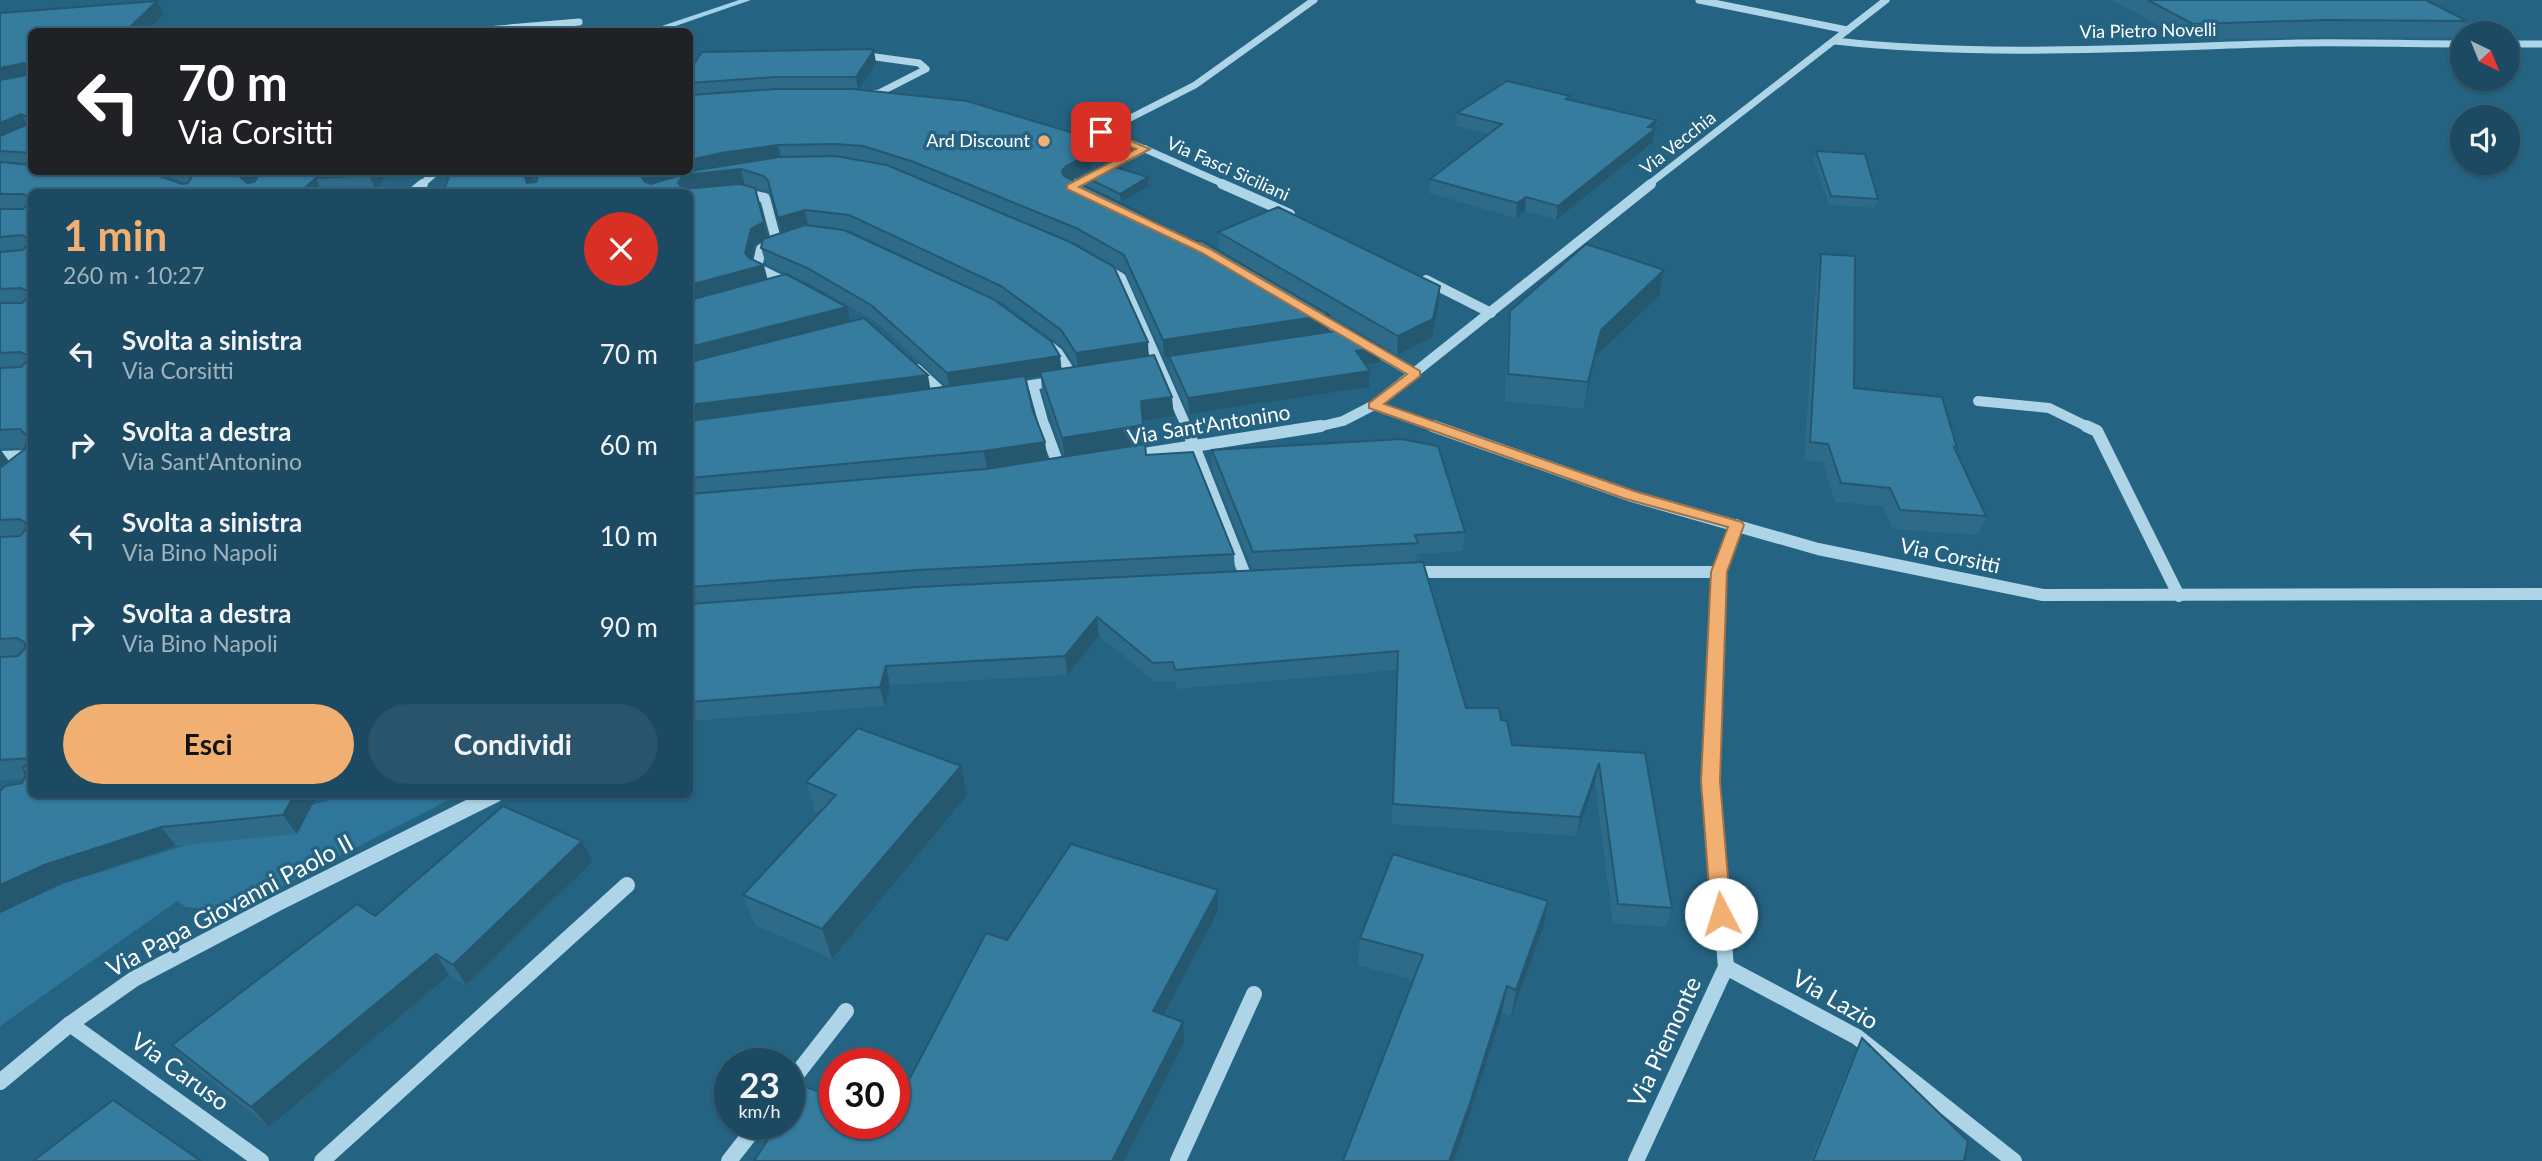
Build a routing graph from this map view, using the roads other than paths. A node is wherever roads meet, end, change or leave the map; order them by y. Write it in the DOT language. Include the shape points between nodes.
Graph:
graph roads {
  1 [pos="1314,0"];
  2 [pos="1699,0"];
  3 [pos="1886,0"];
  4 [pos="579,22"];
  5 [pos="509,28"];
  6 [pos="1847,30"];
  7 [pos="1835,41"];
  8 [pos="2450,44"];
  9 [pos="2520,44"];
  10 [pos="2542,44"];
  11 [pos="855,54"];
  12 [pos="858,97"];
  13 [pos="1145,149"];
  14 [pos="433,175"];
  15 [pos="416,189"];
  16 [pos="1083,193"];
  17 [pos="725,194"];
  18 [pos="1297,217"];
  19 [pos="1098,264"];
  20 [pos="1418,276"];
  21 [pos="787,284"];
  22 [pos="775,287"];
  23 [pos="797,288"];
  24 [pos="1302,308"];
  25 [pos="1491,313"];
  26 [pos="1350,336"];
  27 [pos="1038,338"];
  28 [pos="1336,338"];
  29 [pos="1174,363"];
  30 [pos="912,364"];
  31 [pos="1160,365"];
  32 [pos="1148,367"];
  33 [pos="1415,373"];
  34 [pos="1086,376"];
  35 [pos="1074,378"];
  36 [pos="1033,385"];
  37 [pos="996,391"];
  38 [pos="960,396"];
  39 [pos="948,398"];
  40 [pos="935,400"];
  41 [pos="1978,401"];
  42 [pos="1374,405"];
  43 [pos="1194,446"];
  44 [pos="0,457"];
  45 [pos="28,458"];
  46 [pos="1113,459"];
  47 [pos="28,461"];
  48 [pos="1073,465"];
  49 [pos="20,468"];
  50 [pos="1736,525"];
  51 [pos="1719,572"];
  52 [pos="1395,573"];
  53 [pos="1247,580"];
  54 [pos="2542,594"];
  55 [pos="2179,596"];
  56 [pos="488,798"];
  57 [pos="627,885"];
  58 [pos="1726,967"];
  59 [pos="1254,994"];
  60 [pos="846,1012"];
  61 [pos="70,1024"];
  62 [pos="805,1064"];
  63 [pos="0,1083"];
  64 [pos="746,1139"];
  65 [pos="261,1161"];
  66 [pos="321,1161"];
  67 [pos="729,1161"];
  68 [pos="1178,1161"];
  69 [pos="1636,1161"];
  70 [pos="2014,1161"];
  1 -- 13 [label="street, Via Fasci Siciliani" via="1195,85 1101,132"];
  2 -- 6 [label="street"];
  3 -- 6 [label="street, Via Vecchia"];
  4 -- 5 [label="street"];
  6 -- 7 [label="street, Via Vecchia"];
  7 -- 8 [label="street, Via Pietro Novelli" via="1890,47 2101,49"];
  7 -- 25 [label="street, Via Vecchia"];
  9 -- 10 [label="street"];
  11 -- 12 [label="street" via="919,63 926,69 879,93"];
  13 -- 16 [label="street" via="1071,187"];
  13 -- 18 [label="street, Via Fasci Siciliani"];
  14 -- 15 [label="street"];
  17 -- 21 [label="street" via="753,193 765,198 782,241 761,249 757,268"];
  19 -- 31 [label="street" via="1121,278"];
  20 -- 25 [label="street"];
  21 -- 22 [label="street"];
  21 -- 23 [label="street"];
  24 -- 26 [label="street"];
  25 -- 33 [label="street, Via Sant'Antonino"];
  26 -- 28 [label="street"];
  26 -- 33 [label="street"];
  27 -- 35 [label="street" via="1058,353"];
  29 -- 31 [label="street"];
  30 -- 39 [label="street"];
  31 -- 32 [label="street"];
  31 -- 43 [label="street"];
  33 -- 42 [label="street, Via Sant'Antonino"];
  34 -- 35 [label="street"];
  35 -- 36 [label="street"];
  36 -- 37 [label="street"];
  36 -- 48 [label="street" via="1053,468"];
  38 -- 39 [label="street"];
  39 -- 40 [label="street"];
  41 -- 55 [label="street" via="2049,408 2098,431"];
  42 -- 43 [label="street, Via Sant'Antonino" via="1323,426"];
  42 -- 50 [label="street, Via Corsitti" via="1632,496"];
  43 -- 46 [label="street, Via Sant'Antonino"];
  43 -- 53 [label="street"];
  44 -- 45 [label="street"];
  47 -- 49 [label="street"];
  50 -- 51 [label="street, Via Piemonte"];
  50 -- 55 [label="street, Via Corsitti" via="1818,549 2043,595"];
  51 -- 52 [label="street"];
  51 -- 58 [label="street, Via Piemonte" via="1710,781"];
  54 -- 55 [label="street, Via Corsitti"];
  56 -- 61 [label="street, Via Papa Giovanni Paolo II" via="134,979"];
  57 -- 66 [label="street"];
  58 -- 69 [label="street, Via Piemonte"];
  58 -- 70 [label="street, Via Lazio" via="1857,1037"];
  59 -- 68 [label="street"];
  60 -- 62 [label="street"];
  61 -- 63 [label="street, Via Papa Giovanni Paolo II"];
  61 -- 65 [label="street, Via Caruso"];
  64 -- 67 [label="street"];
}
